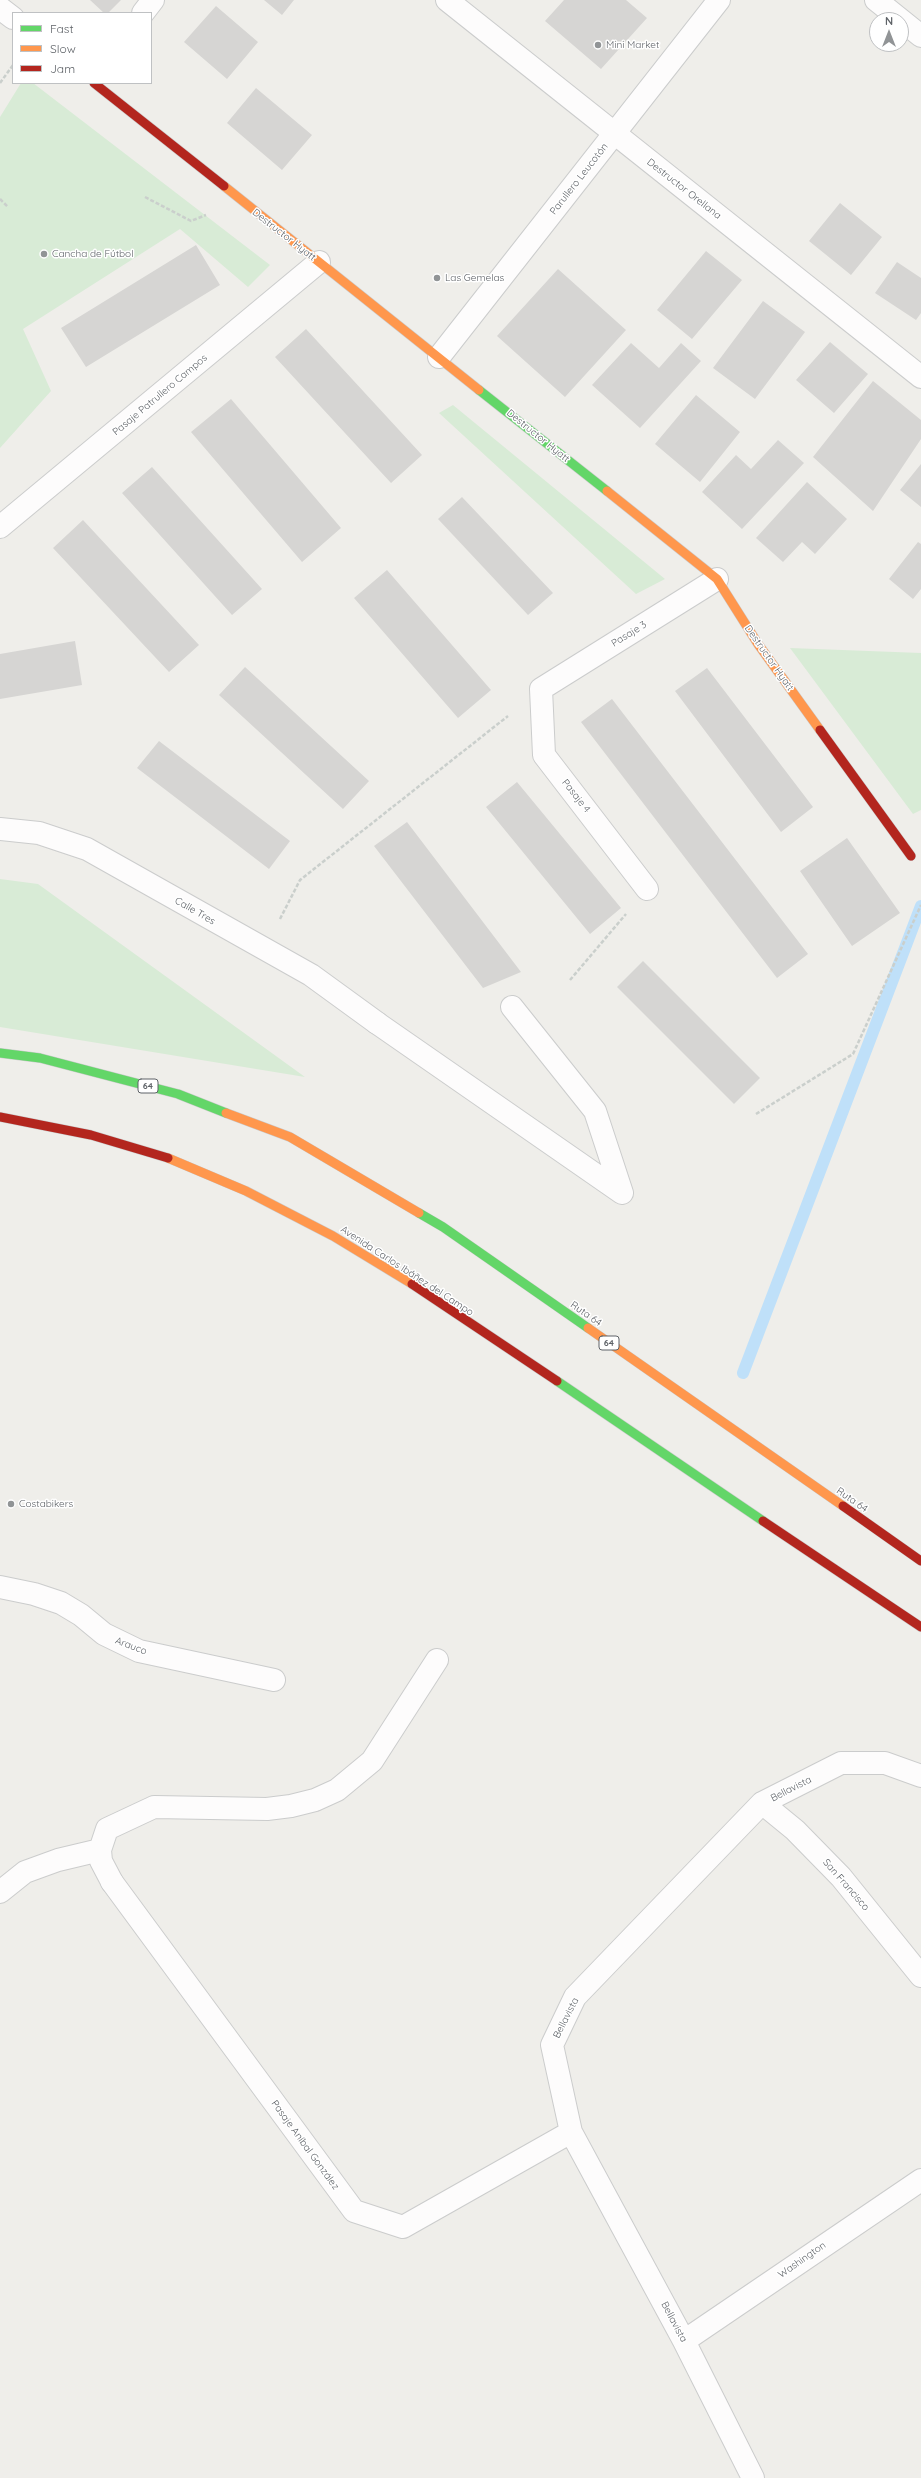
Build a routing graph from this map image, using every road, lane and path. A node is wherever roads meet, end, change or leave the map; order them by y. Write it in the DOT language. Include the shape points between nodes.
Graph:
graph roads {
  1 [pos="153,0"];
  2 [pos="447,0"];
  3 [pos="719,0"];
  4 [pos="876,0"];
  5 [pos="0,8"];
  6 [pos="144,12"];
  7 [pos="12,17"];
  8 [pos="921,36"];
  9 [pos="12,66"];
  10 [pos="0,83"];
  11 [pos="95,84"];
  12 [pos="614,133"];
  13 [pos="145,197"];
  14 [pos="0,199"];
  15 [pos="242,201"];
  16 [pos="8,207"];
  17 [pos="319,262"];
  18 [pos="439,357"];
  19 [pos="921,377"];
  20 [pos="0,527"];
  21 [pos="717,579"];
  22 [pos="542,689"];
  23 [pos="0,830"];
  24 [pos="911,856"];
  25 [pos="647,889"];
  26 [pos="921,905"];
  27 [pos="266,952"];
  28 [pos="570,980"];
  29 [pos="512,1007"];
  30 [pos="0,1053"];
  31 [pos="756,1114"];
  32 [pos="0,1117"];
  33 [pos="921,1562"];
  34 [pos="0,1587"];
  35 [pos="921,1627"];
  36 [pos="438,1660"];
  37 [pos="274,1680"];
  38 [pos="921,1776"];
  39 [pos="762,1803"];
  40 [pos="100,1850"];
  41 [pos="0,1892"];
  42 [pos="921,1976"];
  43 [pos="571,2132"];
  44 [pos="921,2180"];
  45 [pos="684,2342"];
  46 [pos="753,2478"];
  1 -- 6 [label="street"];
  2 -- 12 [label="street, Destructor Orellana"];
  3 -- 12 [label="street, Parullero Leucotón"];
  4 -- 8 [label="street"];
  5 -- 7 [label="street"];
  9 -- 10 [label="path"];
  11 -- 15 [label="main road, Destructor Hyatt"];
  12 -- 18 [label="street, Parullero Leucotón"];
  12 -- 19 [label="street, Destructor Orellana"];
  13 -- 15 [label="path" via="191,221"];
  14 -- 16 [label="path"];
  15 -- 17 [label="main road, Destructor Hyatt"];
  17 -- 18 [label="main road, Destructor Hyatt"];
  17 -- 20 [label="street, Pasaje Patrullero Campos"];
  18 -- 21 [label="main road, Destructor Hyatt"];
  21 -- 22 [label="street, Pasaje 3"];
  21 -- 24 [label="main road, Destructor Hyatt" via="758,644"];
  22 -- 25 [label="street, Pasaje 4" via="544,755"];
  22 -- 27 [label="path" via="300,880"];
  23 -- 27 [label="street, Calle Tres" via="39,833 87,849"];
  25 -- 28 [label="path"];
  26 -- 31 [label="path" via="853,1054"];
  27 -- 29 [label="street, Calle Tres" via="311,975 622,1193 595,1111"];
  30 -- 33 [label="main road, Ruta 64 / 64" via="40,1058 178,1094 290,1137 443,1227"];
  32 -- 35 [label="main road, Avenida Carlos Ibáñez del Campo" via="91,1135 142,1149 195,1168 290,1213 376,1261"];
  34 -- 37 [label="street, Arauco" via="60,1603 81,1615 104,1634 139,1651"];
  36 -- 40 [label="street" via="372,1761 337,1790 315,1800 267,1809 154,1807 107,1829"];
  38 -- 39 [label="street, Bellavista" via="885,1763 841,1763"];
  39 -- 42 [label="street, San Francisco" via="795,1830 841,1877"];
  39 -- 43 [label="street, Bellavista" via="575,1997 552,2045"];
  40 -- 41 [label="street" via="58,1860 25,1872"];
  40 -- 43 [label="street, Pasaje Aníbal González" via="112,1882 354,2211 403,2227"];
  43 -- 45 [label="street, Bellavista"];
  44 -- 45 [label="street, Washington"];
  45 -- 46 [label="street, Bellavista"];
}
